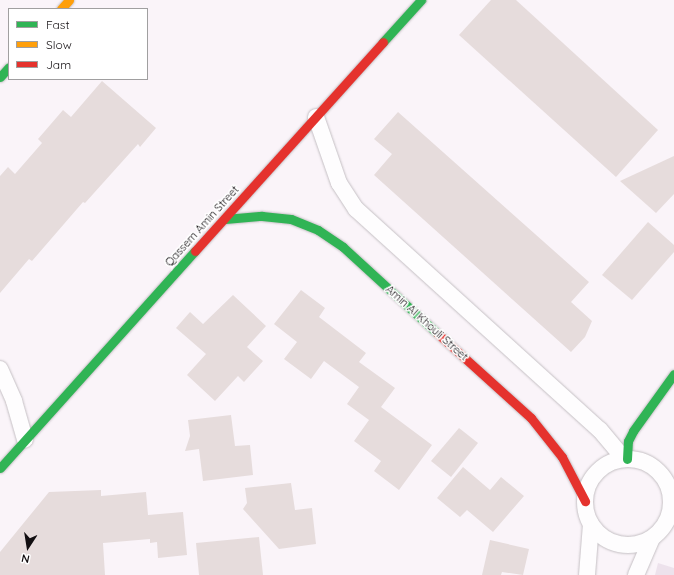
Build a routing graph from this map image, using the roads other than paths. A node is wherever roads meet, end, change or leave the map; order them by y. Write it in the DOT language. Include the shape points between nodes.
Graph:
graph roads {
  1 [pos="69,0"];
  2 [pos="421,0"];
  3 [pos="62,8"];
  4 [pos="8,68"];
  5 [pos="0,77"];
  6 [pos="316,117"];
  7 [pos="225,219"];
  8 [pos="0,369"];
  9 [pos="674,374"];
  10 [pos="25,438"];
  11 [pos="625,459"];
  12 [pos="0,468"];
  13 [pos="669,480"];
  14 [pos="585,501"];
  15 [pos="591,524"];
  16 [pos="669,526"];
  17 [pos="652,538"];
  18 [pos="588,575"];
  19 [pos="636,575"];
  1 -- 3 [label="main road"];
  2 -- 6 [label="main road, Qassem Amin Street"];
  4 -- 5 [label="main road"];
  6 -- 7 [label="main road, Qassem Amin Street"];
  6 -- 11 [label="street" via="339,183 356,209 600,430"];
  7 -- 10 [label="main road, Qassem Amin Street"];
  7 -- 14 [label="main road, Amin Al Khouli Street" via="262,216 291,219 318,230 343,247 531,418 562,457"];
  8 -- 10 [label="street"];
  9 -- 11 [label="main road" via="633,430"];
  10 -- 12 [label="main road, Qassem Amin Street"];
  11 -- 13 [label="street" via="645,462"];
  11 -- 14 [label="street" via="604,466 596,472 590,481"];
  13 -- 16 [label="street"];
  14 -- 15 [label="street"];
  15 -- 17 [label="street" via="605,538 623,545"];
  15 -- 18 [label="street"];
  16 -- 17 [label="street"];
  17 -- 19 [label="street"];
}
